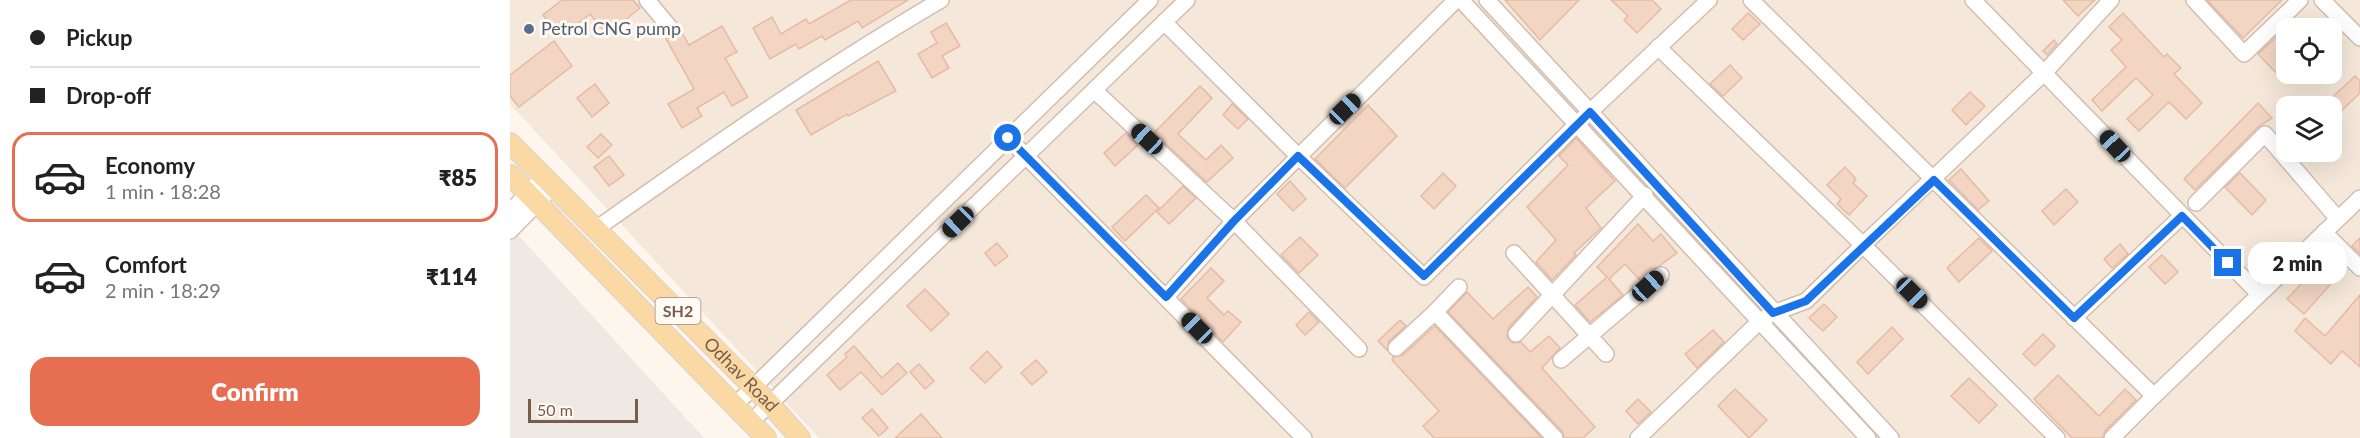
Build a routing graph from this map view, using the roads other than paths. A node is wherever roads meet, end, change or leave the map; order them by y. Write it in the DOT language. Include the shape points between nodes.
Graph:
graph roads {
  1 [pos="647,0"];
  2 [pos="941,0"];
  3 [pos="1187,0"];
  4 [pos="1456,0"];
  5 [pos="1461,0"];
  6 [pos="1487,0"];
  7 [pos="1709,0"];
  8 [pos="1751,0"];
  9 [pos="1973,0"];
  10 [pos="2111,0"];
  11 [pos="2194,0"];
  12 [pos="2300,0"];
  13 [pos="2322,0"];
  14 [pos="1143,2"];
  15 [pos="1164,22"];
  16 [pos="672,30"];
  17 [pos="2360,38"];
  18 [pos="1658,47"];
  19 [pos="2045,72"];
  20 [pos="1094,90"];
  21 [pos="1590,112"];
  22 [pos="1578,123"];
  23 [pos="1008,138"];
  24 [pos="510,142"];
  25 [pos="1026,156"];
  26 [pos="1298,156"];
  27 [pos="510,175"];
  28 [pos="1934,180"];
  29 [pos="547,182"];
  30 [pos="1645,195"];
  31 [pos="533,198"];
  32 [pos="2360,198"];
  33 [pos="2196,203"];
  34 [pos="510,212"];
  35 [pos="2182,216"];
  36 [pos="2338,219"];
  37 [pos="1234,221"];
  38 [pos="596,229"];
  39 [pos="510,231"];
  40 [pos="2324,232"];
  41 [pos="1863,245"];
  42 [pos="1514,253"];
  43 [pos="2360,268"];
  44 [pos="1661,275"];
  45 [pos="1459,287"];
  46 [pos="1553,294"];
  47 [pos="2259,294"];
  48 [pos="1166,297"];
  49 [pos="1435,312"];
  50 [pos="1773,313"];
  51 [pos="2074,318"];
  52 [pos="1759,322"];
  53 [pos="1516,334"];
  54 [pos="1590,335"];
  55 [pos="1396,348"];
  56 [pos="1359,349"];
  57 [pos="1606,354"];
  58 [pos="1561,360"];
  59 [pos="752,386"];
  60 [pos="2154,396"];
  61 [pos="770,404"];
  62 [pos="735,405"];
  63 [pos="752,422"];
  64 [pos="766,438"];
  65 [pos="800,438"];
  66 [pos="1304,438"];
  67 [pos="1555,438"];
  68 [pos="1638,438"];
  69 [pos="1868,438"];
  70 [pos="1891,438"];
  71 [pos="2057,438"];
  72 [pos="2112,438"];
  1 -- 16 [label="street"];
  2 -- 38 [label="street" via="855,50"];
  3 -- 15 [label="street"];
  4 -- 26 [label="street"];
  5 -- 22 [label="street"];
  6 -- 21 [label="street"];
  7 -- 18 [label="street"];
  8 -- 28 [label="street"];
  9 -- 19 [label="street"];
  10 -- 19 [label="street"];
  11 -- 12 [label="street" via="2244,54"];
  13 -- 17 [label="street"];
  14 -- 23 [label="street"];
  15 -- 20 [label="street"];
  15 -- 26 [label="street"];
  18 -- 21 [label="street"];
  18 -- 41 [label="street"];
  19 -- 28 [label="street"];
  19 -- 35 [label="street"];
  20 -- 25 [label="street"];
  20 -- 37 [label="street"];
  21 -- 22 [label="street"];
  21 -- 50 [label="street"];
  22 -- 26 [label="street" via="1424,276"];
  22 -- 30 [label="street"];
  23 -- 25 [label="street"];
  23 -- 59 [label="street"];
  24 -- 29 [label="main road, Odhav Road / SH2"];
  25 -- 48 [label="street"];
  25 -- 61 [label="street"];
  26 -- 37 [label="street"];
  27 -- 31 [label="main road, Odhav Road / SH2"];
  28 -- 41 [label="street"];
  28 -- 51 [label="street"];
  29 -- 31 [label="street"];
  29 -- 38 [label="main road, Odhav Road / SH2"];
  30 -- 46 [label="street"];
  30 -- 52 [label="street"];
  31 -- 34 [label="street"];
  31 -- 39 [label="street"];
  31 -- 62 [label="main road, Odhav Road / SH2"];
  32 -- 36 [label="street"];
  33 -- 36 [label="street" via="2265,134"];
  35 -- 47 [label="street"];
  35 -- 51 [label="street"];
  36 -- 40 [label="street"];
  37 -- 48 [label="street"];
  37 -- 56 [label="street"];
  38 -- 59 [label="main road, Odhav Road / SH2"];
  40 -- 43 [label="street"];
  40 -- 47 [label="street"];
  41 -- 50 [label="street" via="1806,301"];
  41 -- 71 [label="street"];
  42 -- 46 [label="street"];
  44 -- 54 [label="street"];
  45 -- 49 [label="street"];
  46 -- 53 [label="street"];
  46 -- 54 [label="street"];
  47 -- 60 [label="street"];
  48 -- 66 [label="street"];
  49 -- 55 [label="street"];
  49 -- 67 [label="street"];
  50 -- 52 [label="street"];
  50 -- 70 [label="street"];
  51 -- 60 [label="street"];
  52 -- 68 [label="street"];
  52 -- 69 [label="street"];
  54 -- 57 [label="street"];
  54 -- 58 [label="street"];
  59 -- 61 [label="main road, Odhav Road / SH2"];
  59 -- 62 [label="street"];
  60 -- 72 [label="street"];
  61 -- 63 [label="street"];
  61 -- 65 [label="main road, Odhav Road / SH2"];
  62 -- 63 [label="main road, Odhav Road / SH2"];
  63 -- 64 [label="main road, Odhav Road / SH2"];
}
